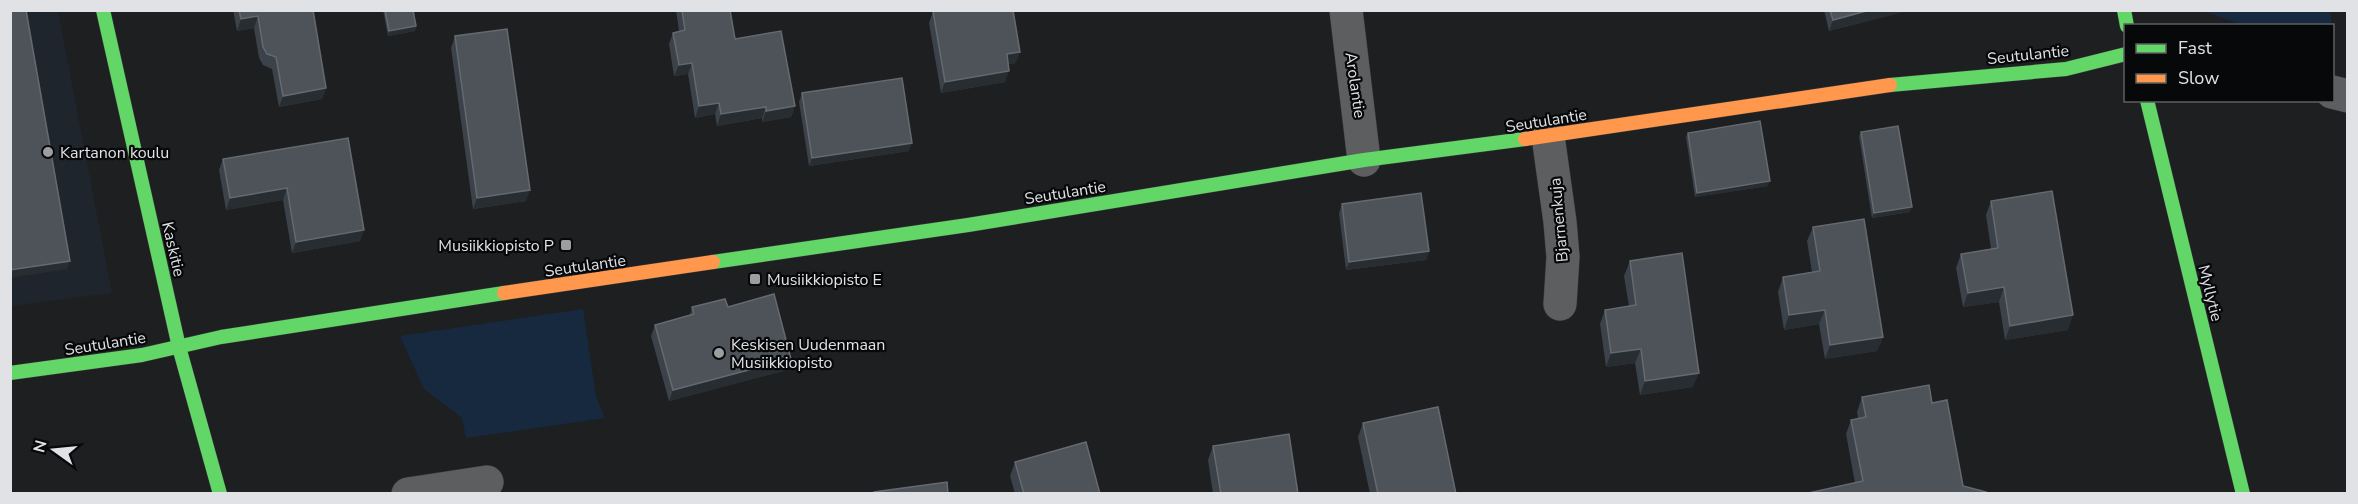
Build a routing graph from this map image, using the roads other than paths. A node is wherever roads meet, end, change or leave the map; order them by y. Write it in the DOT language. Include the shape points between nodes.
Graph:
graph roads {
  1 [pos="103,10"];
  2 [pos="1346,10"];
  3 [pos="2124,54"];
  4 [pos="2147,102"];
  5 [pos="1548,136"];
  6 [pos="1364,160"];
  7 [pos="1560,304"];
  8 [pos="179,346"];
  9 [pos="10,373"];
  10 [pos="487,482"];
  11 [pos="220,494"];
  12 [pos="408,494"];
  13 [pos="2243,494"];
  1 -- 8 [label="street, Kaskitie"];
  2 -- 6 [label="street, Arolantie"];
  3 -- 5 [label="street, Seutulantie" via="2066,69 1910,82"];
  4 -- 13 [label="street, Myllytie"];
  5 -- 6 [label="street, Seutulantie"];
  5 -- 7 [label="street, Bjarnenkuja" via="1563,257"];
  6 -- 8 [label="street, Seutulantie"];
  8 -- 9 [label="street, Seutulantie" via="142,355"];
  8 -- 11 [label="street, Kaskitie"];
  10 -- 12 [label="street"];
}
